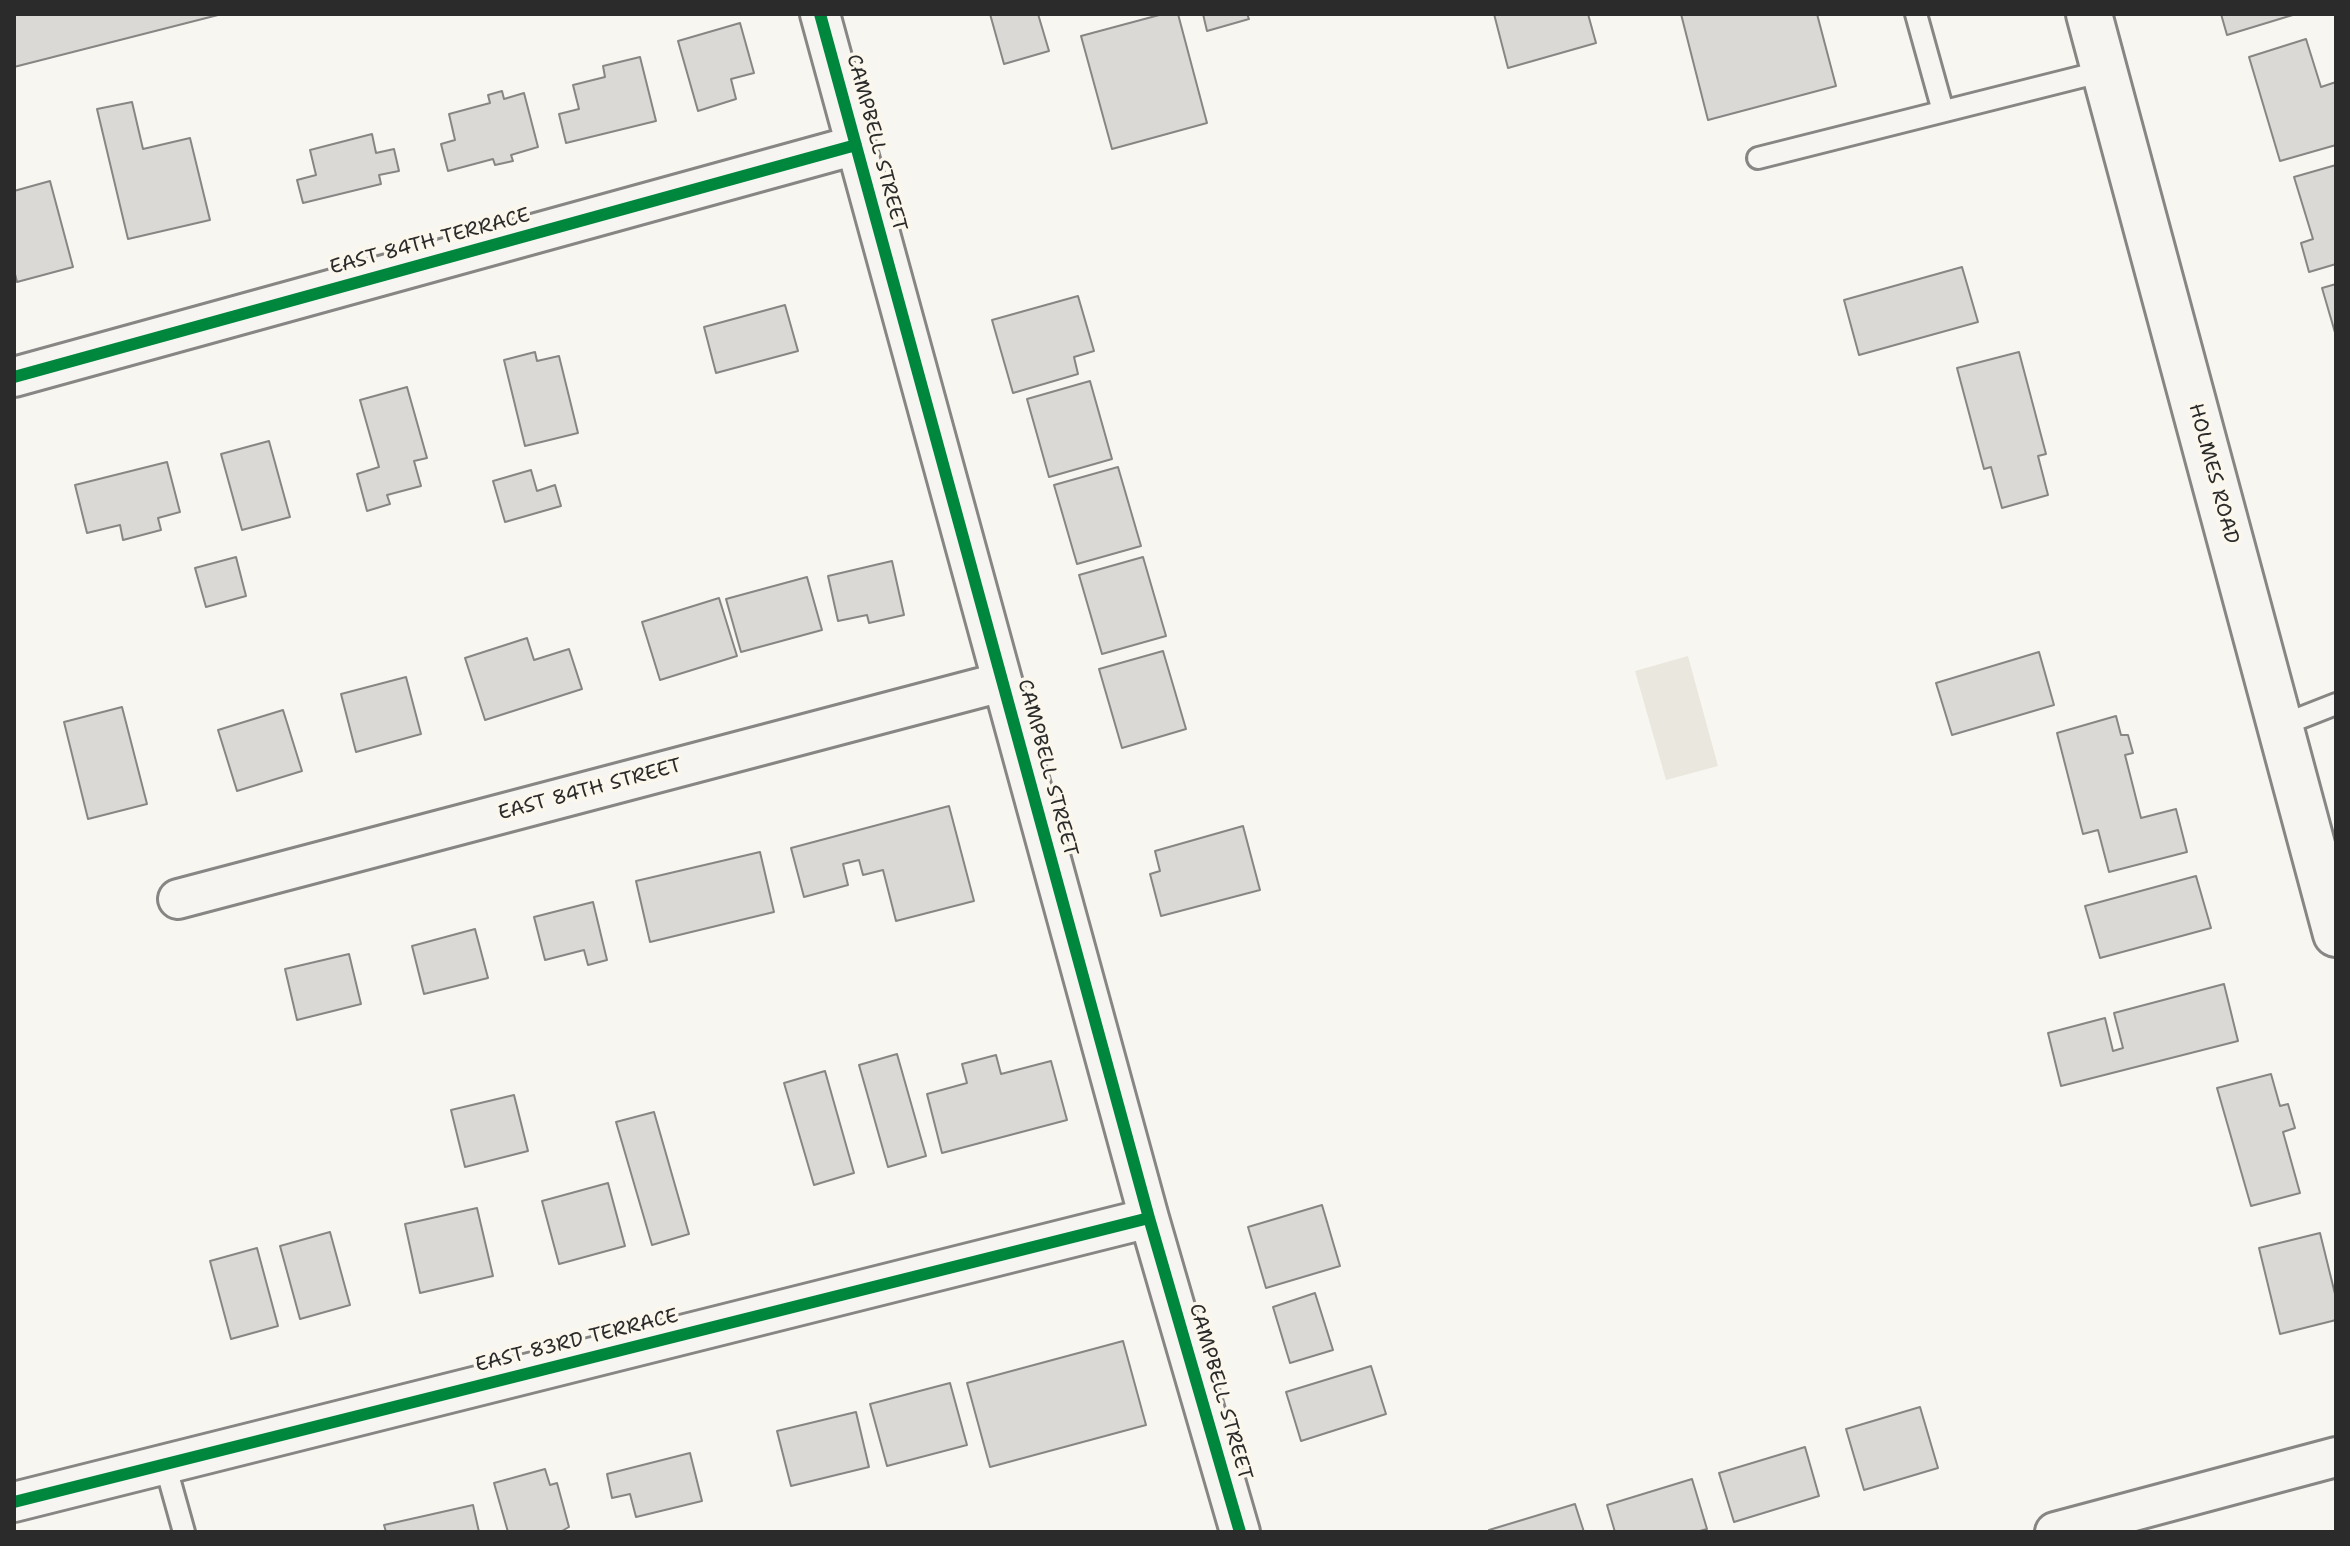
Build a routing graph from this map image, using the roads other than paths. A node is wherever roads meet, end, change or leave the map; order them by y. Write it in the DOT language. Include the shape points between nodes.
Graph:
graph roads {
  1 [pos="820,14"];
  2 [pos="1916,14"];
  3 [pos="2089,14"];
  4 [pos="2104,71"];
  5 [pos="1943,111"];
  6 [pos="856,145"];
  7 [pos="1758,158"];
  8 [pos="14,377"];
  9 [pos="1002,682"];
  10 [pos="2336,704"];
  11 [pos="2280,726"];
  12 [pos="178,899"];
  13 [pos="2336,934"];
  14 [pos="1149,1218"];
  15 [pos="2336,1457"];
  16 [pos="165,1464"];
  17 [pos="14,1502"];
  18 [pos="184,1532"];
  19 [pos="1240,1532"];
  20 [pos="2055,1532"];
  1 -- 6 [label="street, CAMPBELL STREET"];
  2 -- 5 [label="lane"];
  3 -- 4 [label="main road, HOLMES ROAD"];
  4 -- 5 [label="lane"];
  4 -- 11 [label="main road, HOLMES ROAD"];
  5 -- 7 [label="lane"];
  6 -- 8 [label="street, EAST 84TH TERRACE"];
  6 -- 9 [label="street, CAMPBELL STREET"];
  9 -- 12 [label="street, EAST 84TH STREET"];
  9 -- 14 [label="street, CAMPBELL STREET"];
  10 -- 11 [label="lane"];
  11 -- 13 [label="main road, HOLMES ROAD"];
  14 -- 16 [label="street, EAST 83RD TERRACE"];
  14 -- 19 [label="street, CAMPBELL STREET"];
  15 -- 20 [label="street"];
  16 -- 17 [label="street, EAST 83RD TERRACE"];
  16 -- 18 [label="lane"];
}
